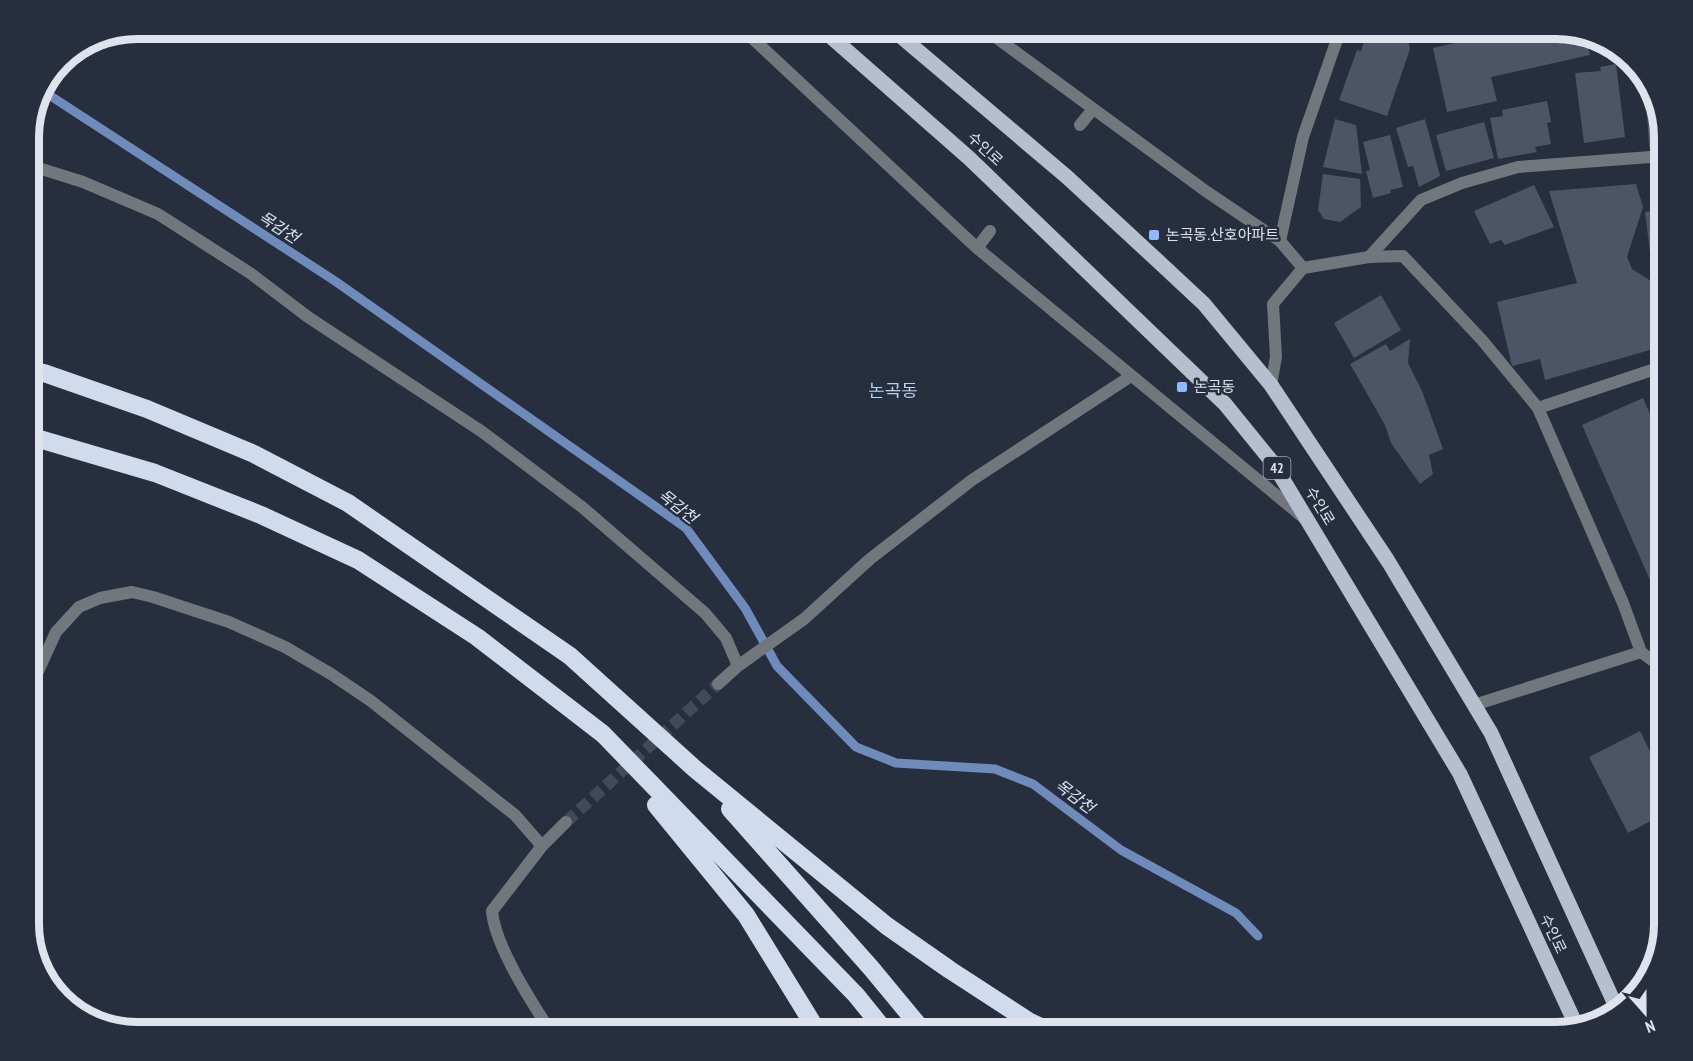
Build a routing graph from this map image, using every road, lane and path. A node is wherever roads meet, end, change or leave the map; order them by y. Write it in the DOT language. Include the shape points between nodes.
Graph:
graph roads {
  1 [pos="754,39"];
  2 [pos="833,39"];
  3 [pos="904,39"];
  4 [pos="999,39"];
  5 [pos="1337,39"];
  6 [pos="1093,109"];
  7 [pos="1080,126"];
  8 [pos="1654,157"];
  9 [pos="39,168"];
  10 [pos="990,231"];
  11 [pos="1280,241"];
  12 [pos="976,248"];
  13 [pos="1369,257"];
  14 [pos="1303,268"];
  15 [pos="1654,370"];
  16 [pos="39,372"];
  17 [pos="1131,375"];
  18 [pos="1271,385"];
  19 [pos="1538,408"];
  20 [pos="39,439"];
  21 [pos="1309,523"];
  22 [pos="1641,652"];
  23 [pos="1654,661"];
  24 [pos="741,664"];
  25 [pos="39,669"];
  26 [pos="718,684"];
  27 [pos="1474,705"];
  28 [pos="593,727"];
  29 [pos="695,769"];
  30 [pos="566,822"];
  31 [pos="542,846"];
  32 [pos="1614,1002"];
  33 [pos="1574,1020"];
  34 [pos="545,1022"];
  35 [pos="812,1022"];
  36 [pos="878,1022"];
  37 [pos="916,1022"];
  38 [pos="1030,1022"];
  1 -- 12 [label="street"];
  2 -- 21 [label="main road, 수인로 / 42" via="969,158 1225,405 1273,463"];
  3 -- 18 [label="main road, 수인로" via="1159,261 1204,304"];
  4 -- 6 [label="street"];
  5 -- 11 [label="street" via="1303,137"];
  6 -- 7 [label="street"];
  6 -- 11 [label="street"];
  8 -- 13 [label="street" via="1518,166 1462,183 1420,200"];
  9 -- 24 [label="street" via="158,214 481,431 582,507 705,613"];
  10 -- 12 [label="street"];
  11 -- 14 [label="street"];
  12 -- 17 [label="street"];
  13 -- 14 [label="street"];
  13 -- 19 [label="street" via="1403,256 1482,340"];
  14 -- 18 [label="street" via="1273,304 1276,357"];
  15 -- 19 [label="street"];
  16 -- 29 [label="highway" via="147,409 254,454 348,503 570,656"];
  17 -- 21 [label="street"];
  17 -- 24 [label="street" via="972,480 870,559 800,622"];
  18 -- 27 [label="main road, 수인로" via="1388,561"];
  19 -- 22 [label="street"];
  20 -- 28 [label="highway" via="155,472 358,560 477,637"];
  21 -- 33 [label="main road, 수인로 / 42" via="1460,774"];
  22 -- 23 [label="street"];
  22 -- 27 [label="street"];
  24 -- 26 [label="street"];
  25 -- 31 [label="street" via="56,632 79,607 100,598 132,592 229,622 285,647 371,701 515,815"];
  27 -- 32 [label="main road, 수인로" via="1491,733"];
  28 -- 35 [label="highway" via="746,915"];
  28 -- 36 [label="highway" via="856,995"];
  29 -- 37 [label="highway"];
  29 -- 38 [label="highway" via="887,926"];
  30 -- 31 [label="street"];
  31 -- 34 [label="street" via="492,911 493,925"];
}
